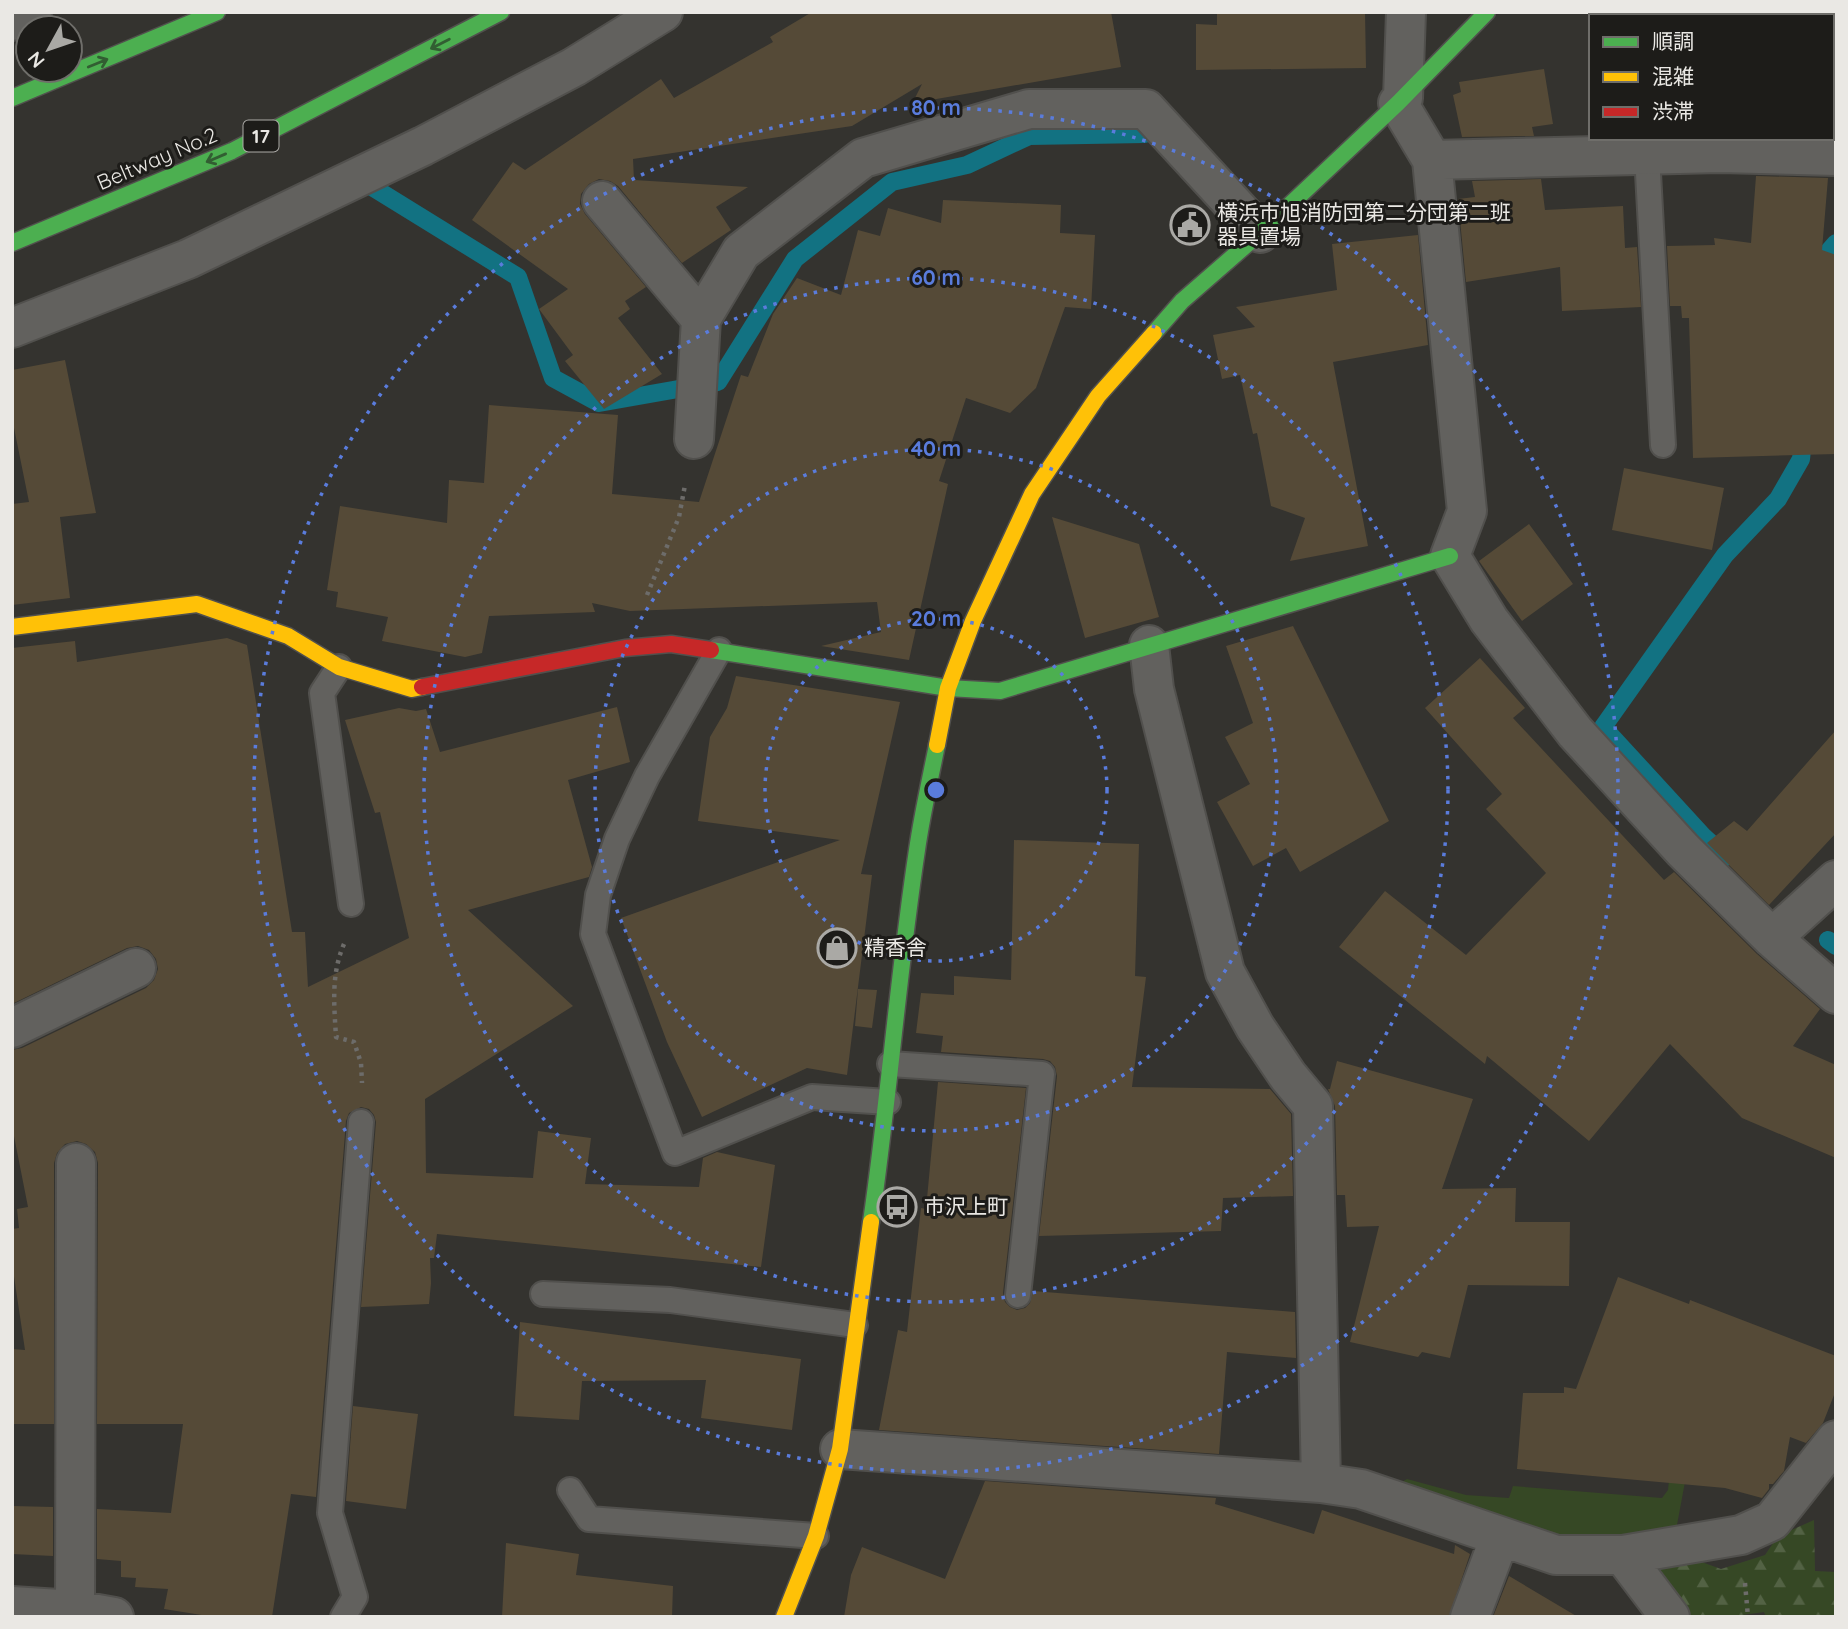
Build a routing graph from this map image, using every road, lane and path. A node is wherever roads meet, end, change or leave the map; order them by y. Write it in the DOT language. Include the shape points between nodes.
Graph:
graph roads {
  1 [pos="32,12"];
  2 [pos="217,12"];
  3 [pos="501,12"];
  4 [pos="663,12"];
  5 [pos="1406,12"];
  6 [pos="1487,12"];
  7 [pos="12,21"];
  8 [pos="12,98"];
  9 [pos="1401,101"];
  10 [pos="1647,155"];
  11 [pos="1836,156"];
  12 [pos="1432,160"];
  13 [pos="602,201"];
  14 [pos="1260,233"];
  15 [pos="12,243"];
  16 [pos="701,319"];
  17 [pos="12,328"];
  18 [pos="696,406"];
  19 [pos="1663,445"];
  20 [pos="1450,556"];
  21 [pos="12,627"];
  22 [pos="1149,645"];
  23 [pos="625,648"];
  24 [pos="719,650"];
  25 [pos="339,667"];
  26 [pos="948,688"];
  27 [pos="1836,880"];
  28 [pos="351,904"];
  29 [pos="1772,938"];
  30 [pos="136,968"];
  31 [pos="1836,994"];
  32 [pos="12,1028"];
  33 [pos="890,1064"];
  34 [pos="888,1102"];
  35 [pos="361,1122"];
  36 [pos="76,1163"];
  37 [pos="543,1294"];
  38 [pos="1018,1295"];
  39 [pos="855,1325"];
  40 [pos="1836,1440"];
  41 [pos="840,1449"];
  42 [pos="1321,1483"];
  43 [pos="570,1490"];
  44 [pos="816,1536"];
  45 [pos="1500,1537"];
  46 [pos="1623,1555"];
  47 [pos="12,1606"];
  48 [pos="75,1610"];
  49 [pos="114,1617"];
  50 [pos="343,1617"];
  51 [pos="784,1617"];
  52 [pos="1470,1617"];
  53 [pos="1670,1617"];
  1 -- 7 [label="street"];
  8 -- 2 [label="street, one-way"];
  3 -- 15 [label="street, Beltway No.2 / 17, one-way" via="232,151"];
  4 -- 17 [label="street" via="574,67 411,152 188,259"];
  5 -- 9 [label="street"];
  6 -- 9 [label="street"];
  9 -- 12 [label="street"];
  9 -- 14 [label="street"];
  10 -- 11 [label="street"];
  10 -- 12 [label="street"];
  10 -- 19 [label="lane"];
  12 -- 20 [label="street" via="1467,511"];
  13 -- 16 [label="street"];
  14 -- 16 [label="street" via="1146,110 1029,108 863,158 741,252"];
  14 -- 26 [label="street" via="1182,301 1098,396 1032,495 973,621"];
  16 -- 18 [label="street"];
  18 -- 23 [label="path" via="679,517"];
  20 -- 22 [label="street"];
  20 -- 29 [label="street" via="1489,620 1575,732 1683,850"];
  21 -- 25 [label="street" via="197,604 288,636"];
  22 -- 26 [label="street" via="1000,691"];
  22 -- 42 [label="street" via="1154,689 1225,972 1255,1027 1313,1106"];
  23 -- 24 [label="street" via="671,644"];
  23 -- 25 [label="street" via="412,689"];
  24 -- 26 [label="street"];
  24 -- 34 [label="lane" via="647,776 617,839 598,895 593,934 617,999 675,1153 813,1097"];
  25 -- 28 [label="lane" via="322,693"];
  26 -- 33 [label="street" via="917,849"];
  27 -- 29 [label="street"];
  28 -- 35 [label="path" via="352,927 336,962 336,1037 354,1042 362,1063"];
  29 -- 31 [label="street"];
  30 -- 32 [label="street"];
  33 -- 34 [label="street"];
  33 -- 38 [label="lane" via="1042,1074"];
  34 -- 39 [label="street"];
  35 -- 50 [label="lane" via="330,1513 355,1597"];
  36 -- 48 [label="street"];
  37 -- 39 [label="lane" via="670,1300"];
  39 -- 41 [label="street"];
  40 -- 46 [label="street" via="1772,1521 1741,1535"];
  41 -- 42 [label="street"];
  41 -- 44 [label="street"];
  42 -- 45 [label="street" via="1361,1489"];
  43 -- 44 [label="lane" via="589,1519"];
  44 -- 51 [label="street"];
  45 -- 46 [label="street" via="1556,1555"];
  45 -- 52 [label="street"];
  46 -- 53 [label="street"];
  47 -- 48 [label="street"];
  48 -- 49 [label="street"];
}
